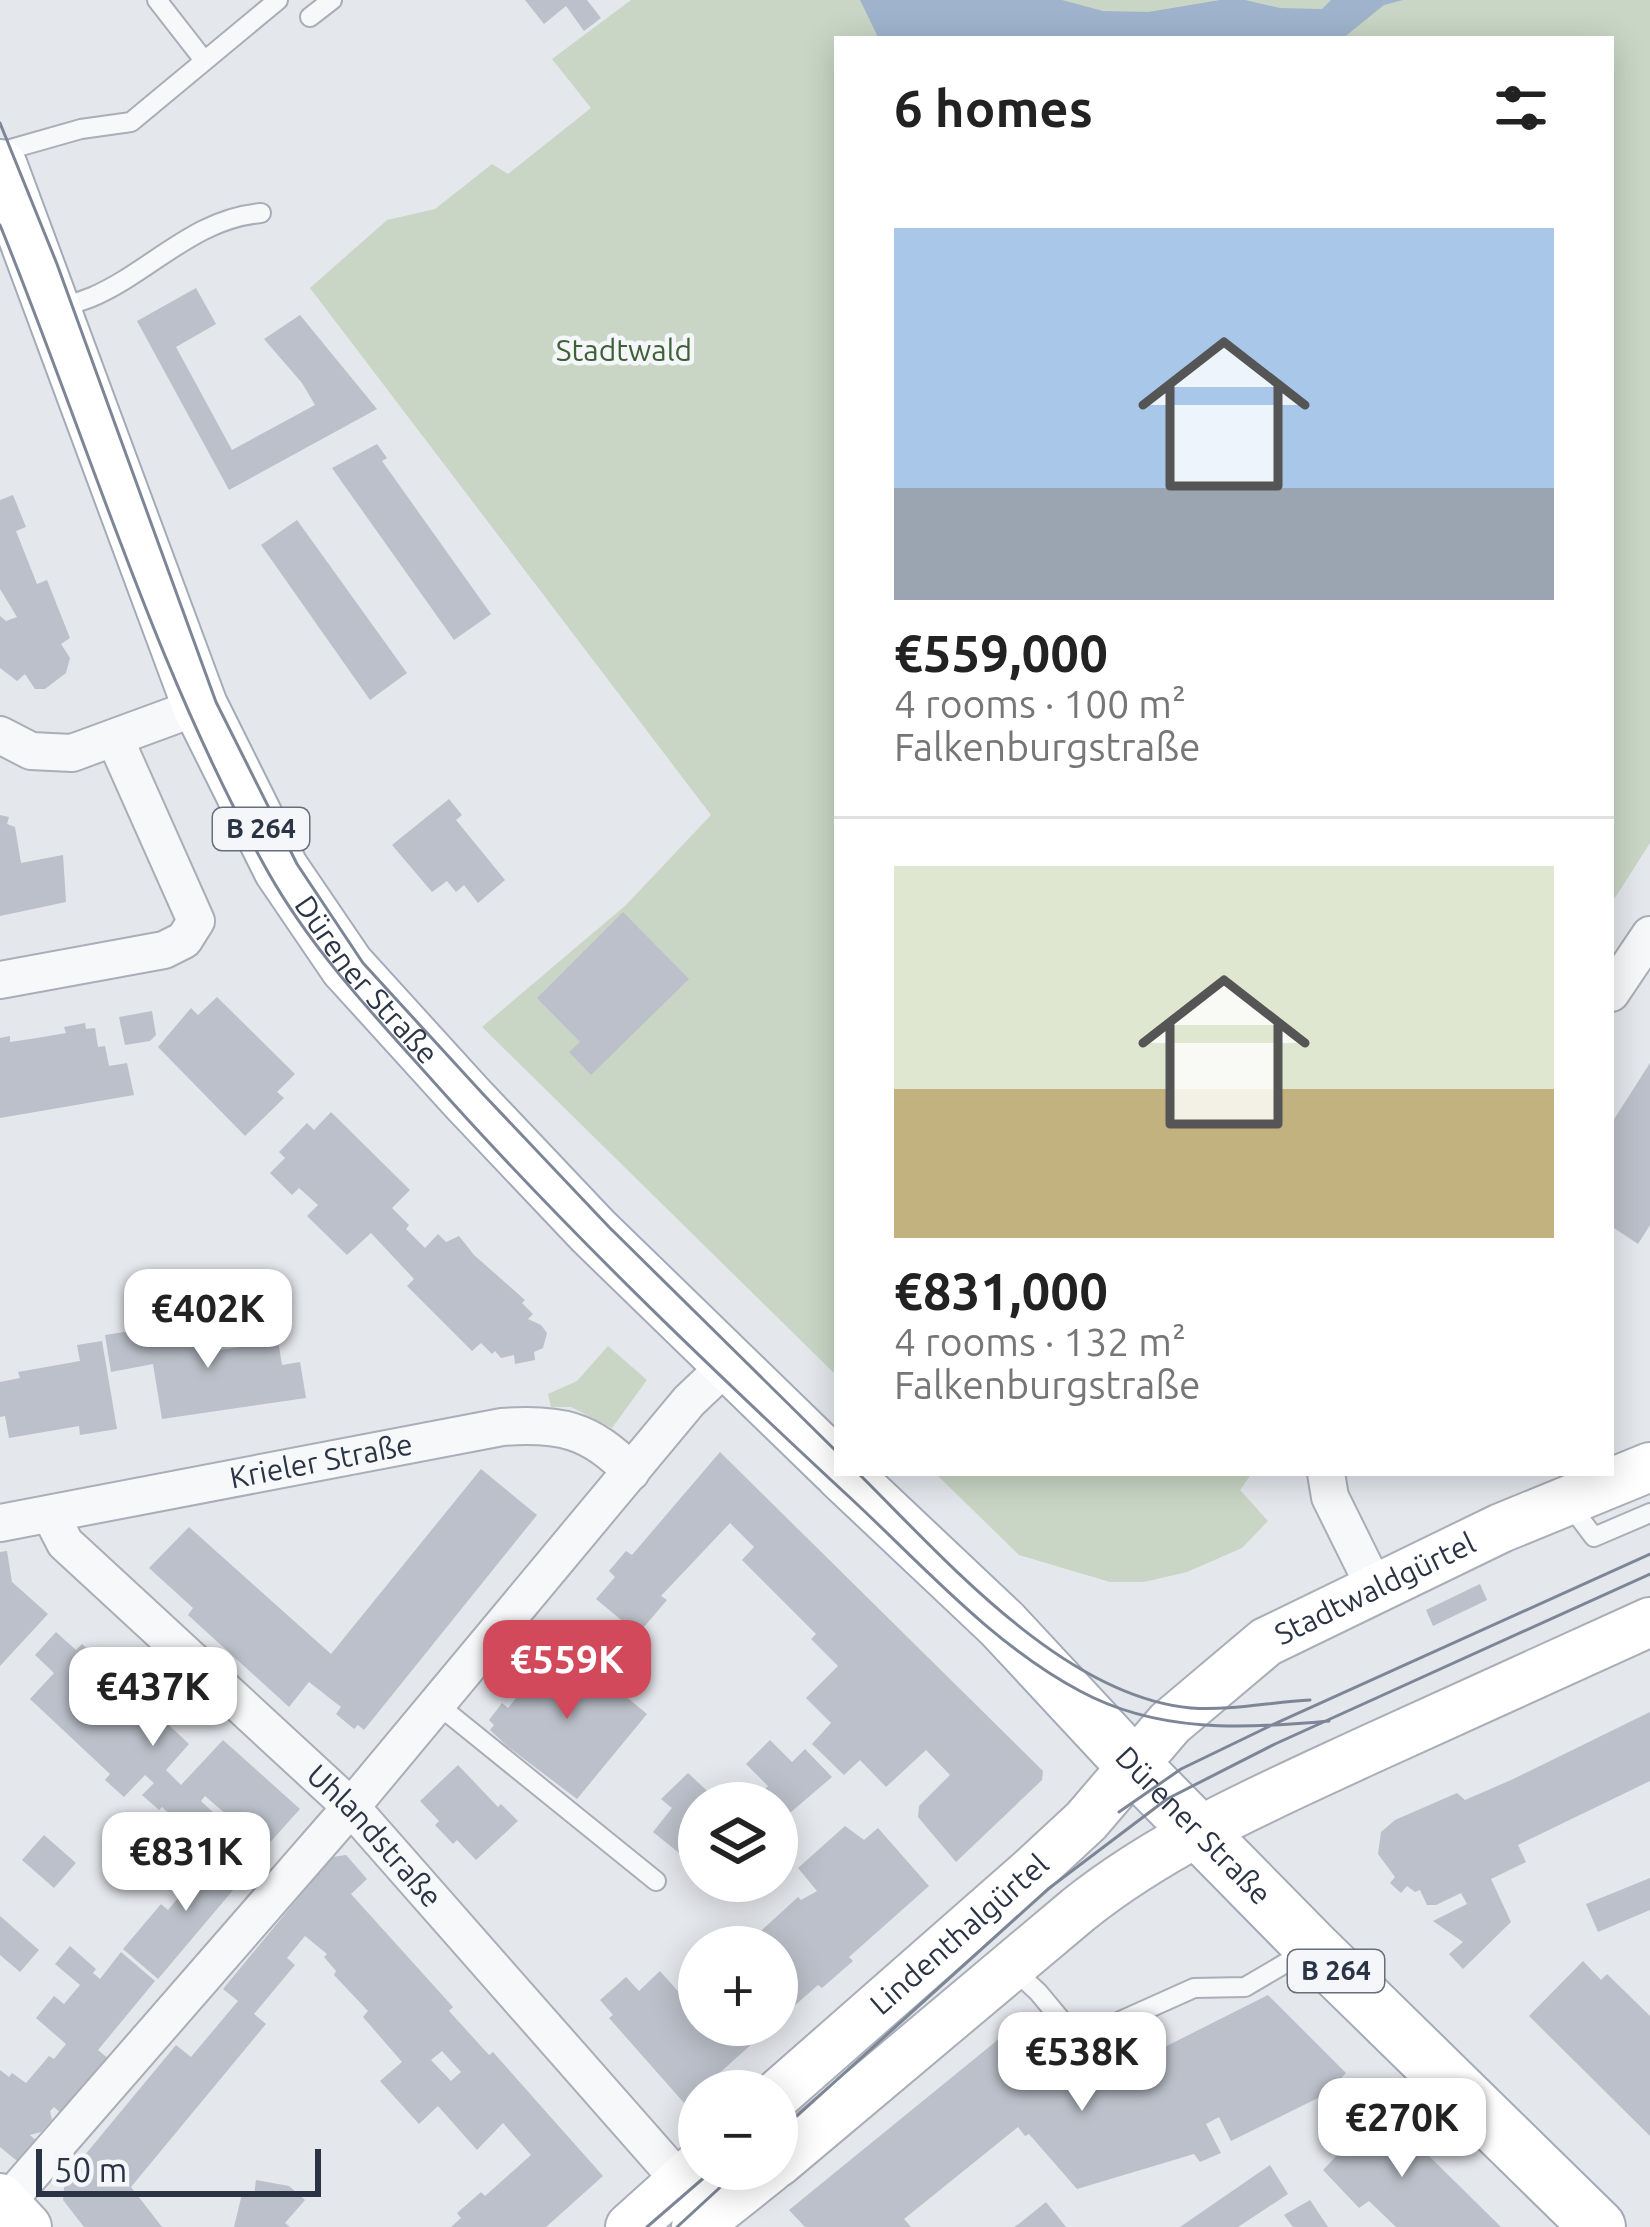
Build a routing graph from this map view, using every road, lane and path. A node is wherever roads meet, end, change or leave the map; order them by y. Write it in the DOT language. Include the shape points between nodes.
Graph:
graph roads {
  1 [pos="158,0"];
  2 [pos="278,0"];
  3 [pos="332,0"];
  4 [pos="310,17"];
  5 [pos="203,59"];
  6 [pos="0,152"];
  7 [pos="0,167"];
  8 [pos="260,213"];
  9 [pos="55,309"];
  10 [pos="200,706"];
  11 [pos="0,735"];
  12 [pos="115,739"];
  13 [pos="1650,935"];
  14 [pos="0,980"];
  15 [pos="1614,989"];
  16 [pos="727,1364"];
  17 [pos="834,1466"];
  18 [pos="1650,1467"];
  19 [pos="632,1472"];
  20 [pos="844,1476"];
  21 [pos="1326,1476"];
  22 [pos="1568,1502"];
  23 [pos="1650,1513"];
  24 [pos="50,1514"];
  25 [pos="0,1523"];
  26 [pos="1375,1588"];
  27 [pos="1650,1622"];
  28 [pos="436,1704"];
  29 [pos="1134,1766"];
  30 [pos="351,1807"];
  31 [pos="1200,1831"];
  32 [pos="656,1881"];
  33 [pos="1312,1947"];
  34 [pos="1011,1967"];
  35 [pos="798,2077"];
  36 [pos="798,2145"];
  37 [pos="702,2203"];
  38 [pos="9,2210"];
  39 [pos="630,2227"];
  40 [pos="1598,2227"];
  1 -- 5 [label="lane"];
  2 -- 5 [label="lane"];
  3 -- 4 [label="lane"];
  5 -- 6 [label="lane" via="131,122"];
  7 -- 9 [label="main road, Dürener Straße / B 264"];
  8 -- 9 [label="lane" via="200,229 94,296"];
  9 -- 10 [label="main road, Dürener Straße / B 264"];
  10 -- 12 [label="street"];
  10 -- 16 [label="main road, Dürener Straße / B 264" via="281,868 347,966"];
  11 -- 12 [label="street" via="31,751 72,753"];
  12 -- 14 [label="street" via="196,921 184,940 164,950"];
  13 -- 15 [label="street"];
  16 -- 17 [label="main road, Dürener Straße / B 264"];
  16 -- 19 [label="street"];
  18 -- 22 [label="main road, Stadtwaldgürtel"];
  19 -- 24 [label="street, Krieler Straße" via="580,1432 502,1426"];
  19 -- 28 [label="street"];
  20 -- 29 [label="main road, Dürener Straße / B 264" via="1002,1624"];
  21 -- 26 [label="street"];
  22 -- 23 [label="lane" via="1594,1537"];
  22 -- 26 [label="main road, Stadtwaldgürtel"];
  24 -- 25 [label="street, Krieler Straße"];
  24 -- 30 [label="street, Uhlandstraße" via="65,1543"];
  26 -- 29 [label="main road, Stadtwaldgürtel" via="1266,1642 1170,1723"];
  27 -- 31 [label="main road"];
  28 -- 30 [label="street"];
  28 -- 32 [label="lane"];
  29 -- 31 [label="main road, Dürener Straße / B 264"];
  29 -- 35 [label="main road, Lindenthalgürtel" via="1031,1872"];
  30 -- 37 [label="street, Uhlandstraße"];
  30 -- 38 [label="street"];
  31 -- 33 [label="main road, Dürener Straße / B 264"];
  31 -- 34 [label="main road, Lindenthalgürtel" via="1102,1891"];
  33 -- 34 [label="lane" via="1245,1988 1194,1988 1078,2040"];
  33 -- 40 [label="main road, Dürener Straße / B 264"];
  34 -- 36 [label="main road, Lindenthalgürtel"];
  37 -- 39 [label="main road"];
}
